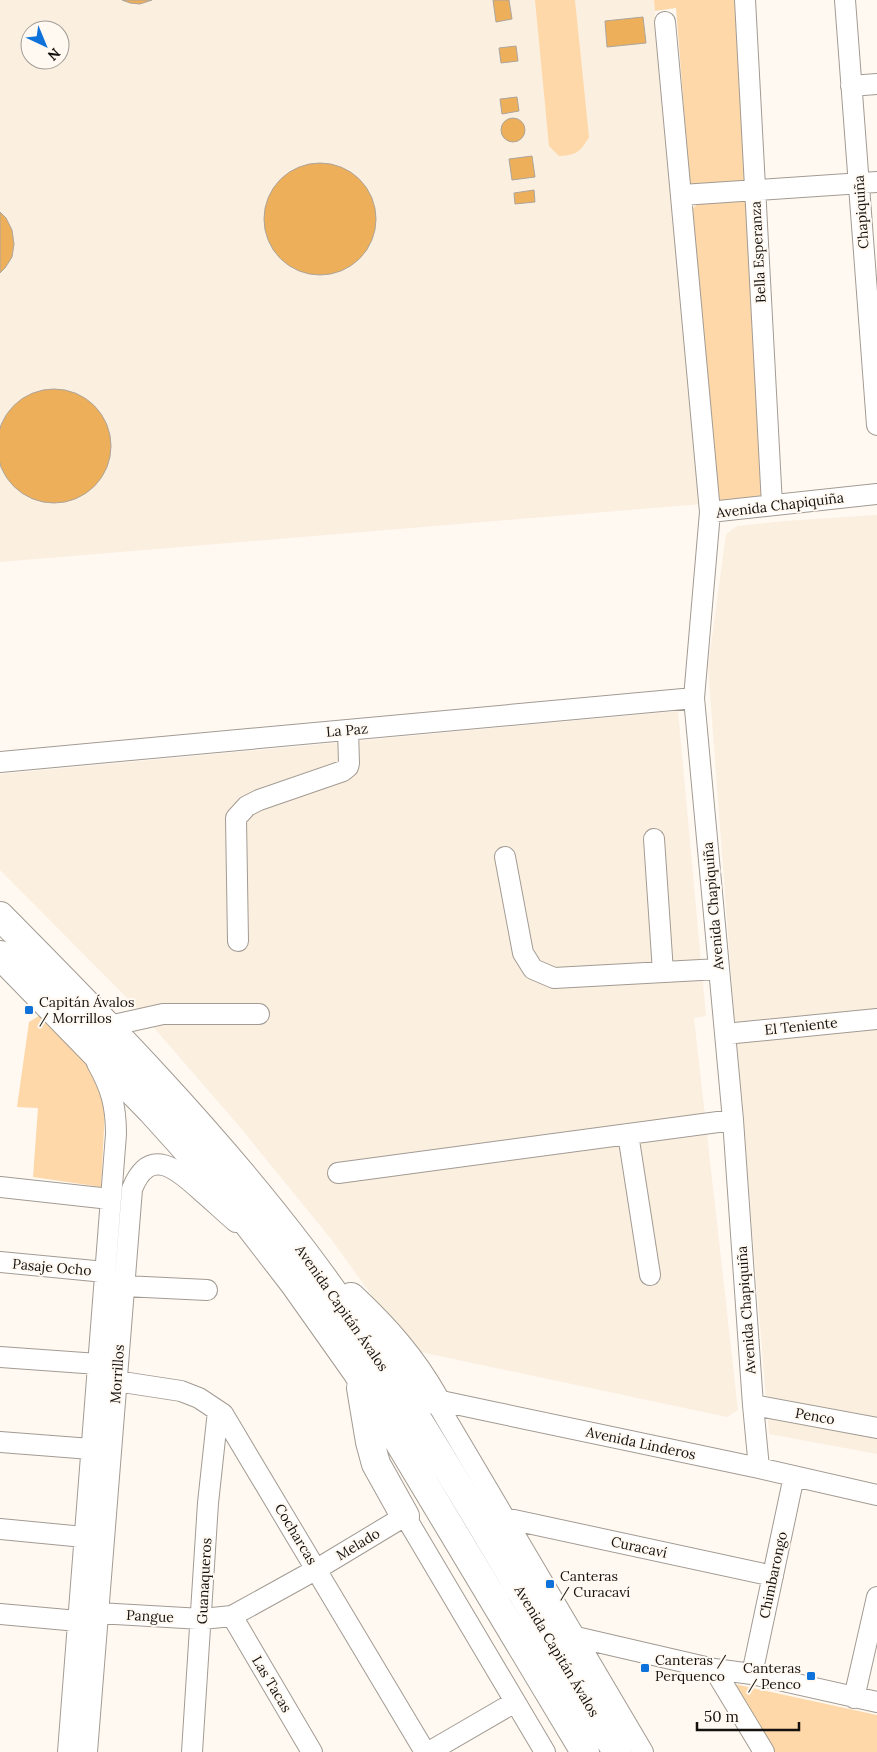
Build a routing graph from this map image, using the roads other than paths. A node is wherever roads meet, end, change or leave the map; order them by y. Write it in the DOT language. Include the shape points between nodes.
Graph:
graph roads {
  1 [pos="744,0"];
  2 [pos="845,0"];
  3 [pos="665,22"];
  4 [pos="877,84"];
  5 [pos="852,86"];
  6 [pos="868,183"];
  7 [pos="755,190"];
  8 [pos="682,195"];
  9 [pos="875,367"];
  10 [pos="877,425"];
  11 [pos="877,494"];
  12 [pos="772,505"];
  13 [pos="710,512"];
  14 [pos="694,698"];
  15 [pos="348,730"];
  16 [pos="0,762"];
  17 [pos="654,839"];
  18 [pos="505,857"];
  19 [pos="0,916"];
  20 [pos="238,941"];
  21 [pos="0,955"];
  22 [pos="719,969"];
  23 [pos="663,972"];
  24 [pos="259,1014"];
  25 [pos="877,1018"];
  26 [pos="109,1026"];
  27 [pos="725,1034"];
  28 [pos="78,1035"];
  29 [pos="733,1120"];
  30 [pos="628,1134"];
  31 [pos="338,1173"];
  32 [pos="0,1188"];
  33 [pos="110,1199"];
  34 [pos="302,1250"];
  35 [pos="276,1259"];
  36 [pos="0,1262"];
  37 [pos="105,1272"];
  38 [pos="650,1275"];
  39 [pos="124,1286"];
  40 [pos="207,1290"];
  41 [pos="0,1357"];
  42 [pos="98,1364"];
  43 [pos="357,1372"];
  44 [pos="116,1381"];
  45 [pos="404,1398"];
  46 [pos="435,1400"];
  47 [pos="753,1405"];
  48 [pos="218,1411"];
  49 [pos="877,1428"];
  50 [pos="0,1442"];
  51 [pos="91,1449"];
  52 [pos="759,1468"];
  53 [pos="794,1476"];
  54 [pos="877,1495"];
  55 [pos="405,1516"];
  56 [pos="505,1518"];
  57 [pos="0,1529"];
  58 [pos="84,1537"];
  59 [pos="317,1569"];
  60 [pos="773,1576"];
  61 [pos="877,1597"];
  62 [pos="98,1613"];
  63 [pos="0,1614"];
  64 [pos="232,1616"];
  65 [pos="202,1619"];
  66 [pos="78,1621"];
  67 [pos="576,1637"];
  68 [pos="714,1669"];
  69 [pos="752,1674"];
  70 [pos="854,1698"];
  71 [pos="515,1702"];
  72 [pos="877,1702"];
  73 [pos="68,1752"];
  74 [pos="87,1752"];
  75 [pos="192,1752"];
  76 [pos="312,1752"];
  77 [pos="425,1752"];
  78 [pos="429,1752"];
  79 [pos="545,1752"];
  80 [pos="585,1752"];
  81 [pos="617,1752"];
  82 [pos="643,1752"];
  83 [pos="764,1752"];
  1 -- 7 [label="street, Bella Esperanza"];
  2 -- 5 [label="street, Chapiquiña"];
  3 -- 8 [label="street"];
  4 -- 5 [label="street"];
  5 -- 6 [label="street, Chapiquiña"];
  6 -- 7 [label="street"];
  6 -- 9 [label="street, Chapiquiña"];
  7 -- 8 [label="street"];
  7 -- 12 [label="street, Bella Esperanza"];
  8 -- 13 [label="street"];
  9 -- 10 [label="street, Chapiquiña"];
  11 -- 12 [label="street, Avenida Chapiquiña"];
  12 -- 13 [label="street, Avenida Chapiquiña"];
  13 -- 14 [label="street, Avenida Chapiquiña"];
  14 -- 15 [label="street, La Paz"];
  14 -- 22 [label="street, Avenida Chapiquiña"];
  15 -- 16 [label="street, La Paz"];
  15 -- 20 [label="street" via="349,763 343,771 258,800 236,818"];
  17 -- 23 [label="street"];
  18 -- 23 [label="street" via="523,954 532,969 554,978"];
  19 -- 26 [label="highway, Avenida Capitán Ávalos"];
  21 -- 28 [label="highway, Avenida Capitán Ávalos"];
  22 -- 23 [label="street"];
  22 -- 27 [label="street, Avenida Chapiquiña"];
  24 -- 26 [label="street" via="163,1014"];
  25 -- 27 [label="street, El Teniente"];
  26 -- 34 [label="highway, Avenida Capitán Ávalos" via="207,1132"];
  27 -- 29 [label="street, Avenida Chapiquiña"];
  28 -- 33 [label="street, Morrillos" via="103,1073 114,1099 116,1134"];
  28 -- 35 [label="highway, Avenida Capitán Ávalos" via="192,1155"];
  29 -- 30 [label="street"];
  29 -- 47 [label="street, Avenida Chapiquiña"];
  30 -- 31 [label="street"];
  30 -- 38 [label="street"];
  32 -- 33 [label="street"];
  33 -- 37 [label="street, Morrillos"];
  34 -- 45 [label="highway, Avenida Capitán Ávalos"];
  34 -- 46 [label="highway" via="399,1345"];
  35 -- 39 [label="street, Morrillos" via="178,1170 154,1164 141,1172 132,1189"];
  35 -- 43 [label="highway, Avenida Capitán Ávalos"];
  36 -- 37 [label="street, Pasaje Ocho"];
  37 -- 42 [label="street, Morrillos"];
  39 -- 40 [label="street"];
  39 -- 44 [label="street, Morrillos"];
  41 -- 42 [label="street"];
  42 -- 51 [label="street, Morrillos"];
  43 -- 45 [label="highway"];
  43 -- 55 [label="highway" via="376,1464"];
  43 -- 80 [label="highway, Avenida Capitán Ávalos"];
  44 -- 48 [label="street, Cocharcas" via="181,1391"];
  44 -- 62 [label="street, Morrillos"];
  45 -- 46 [label="street, Avenida Linderos"];
  45 -- 81 [label="highway, Avenida Capitán Ávalos"];
  46 -- 52 [label="street, Avenida Linderos"];
  46 -- 56 [label="street, Avenida Capitán Ávalos"];
  47 -- 49 [label="street, Penco"];
  47 -- 52 [label="street, Avenida Chapiquiña"];
  48 -- 59 [label="street, Cocharcas" via="224,1414"];
  48 -- 65 [label="street, Guanaqueros" via="208,1503"];
  50 -- 51 [label="street"];
  51 -- 58 [label="street, Morrillos"];
  52 -- 53 [label="street, Avenida Linderos"];
  53 -- 54 [label="street, Avenida Linderos"];
  53 -- 60 [label="street, Chimbarongo"];
  55 -- 59 [label="street, Melado"];
  55 -- 71 [label="street"];
  56 -- 60 [label="street, Curacaví"];
  56 -- 67 [label="street, Avenida Capitán Ávalos"];
  57 -- 58 [label="street"];
  58 -- 66 [label="street, Morrillos"];
  59 -- 64 [label="street, Melado"];
  59 -- 77 [label="street, Cocharcas"];
  60 -- 69 [label="street, Chimbarongo"];
  61 -- 70 [label="street"];
  62 -- 65 [label="street, Pangue"];
  62 -- 74 [label="street, Morrillos"];
  63 -- 66 [label="street"];
  64 -- 65 [label="street, Pangue"];
  64 -- 76 [label="street, Las Tacas"];
  65 -- 75 [label="street, Guanaqueros"];
  66 -- 73 [label="street, Morrillos"];
  67 -- 68 [label="street"];
  67 -- 82 [label="street, Avenida Capitán Ávalos"];
  68 -- 69 [label="street"];
  68 -- 83 [label="street"];
  69 -- 70 [label="street"];
  70 -- 72 [label="street"];
  71 -- 78 [label="street"];
  71 -- 79 [label="street"];
}
